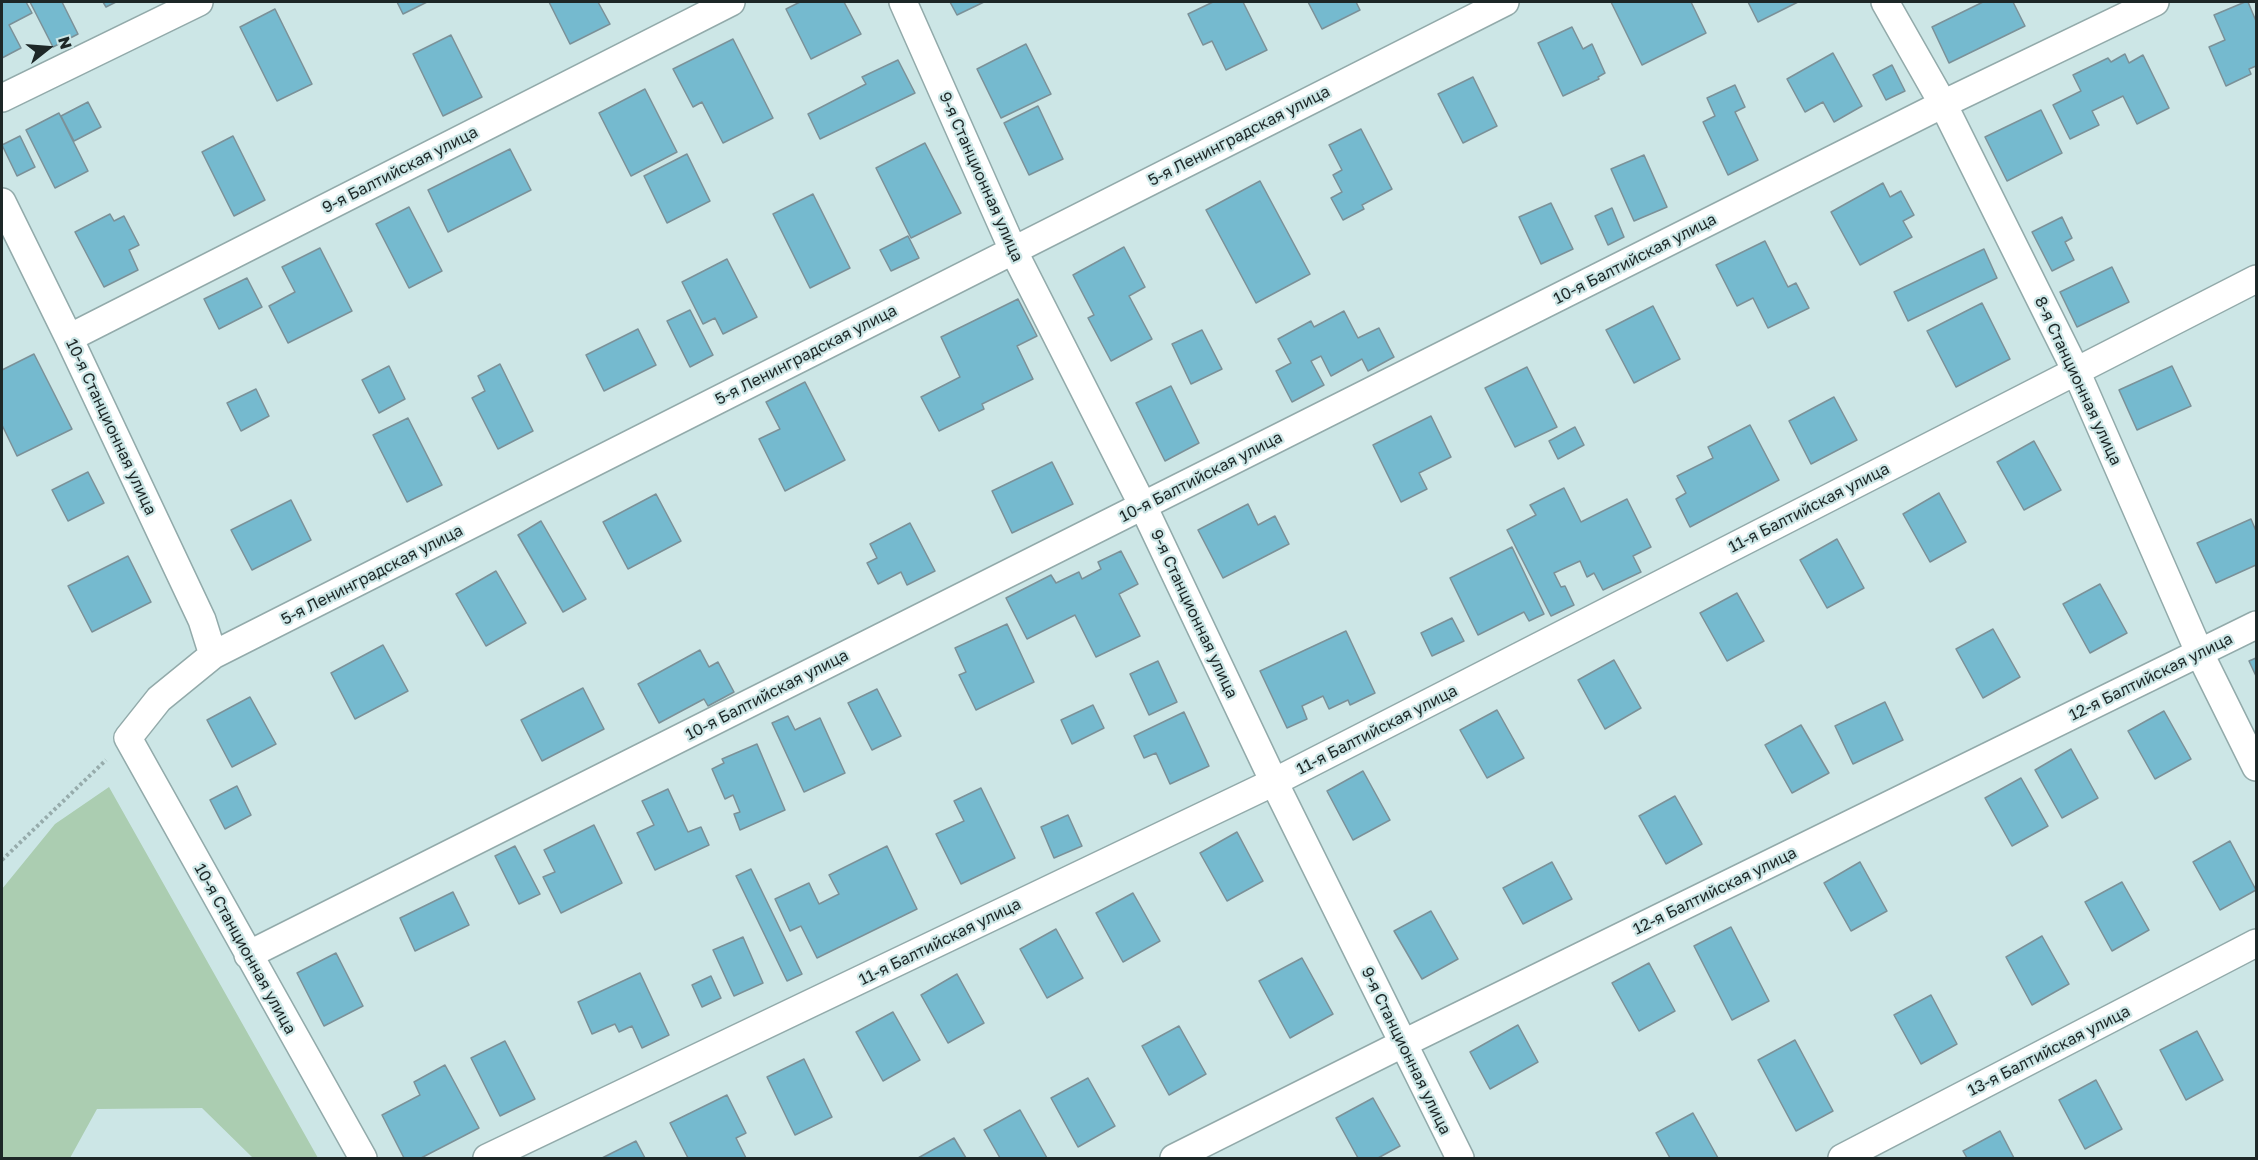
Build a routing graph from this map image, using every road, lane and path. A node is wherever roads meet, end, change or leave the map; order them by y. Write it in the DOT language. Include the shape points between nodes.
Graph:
graph roads {
  1 [pos="199,2"];
  2 [pos="731,2"];
  3 [pos="903,2"];
  4 [pos="1505,2"];
  5 [pos="1885,2"];
  6 [pos="2155,2"];
  7 [pos="2,98"];
  8 [pos="1943,104"];
  9 [pos="2,202"];
  10 [pos="1013,250"];
  11 [pos="2256,279"];
  12 [pos="69,338"];
  13 [pos="2076,370"];
  14 [pos="1143,506"];
  15 [pos="2256,625"];
  16 [pos="2199,654"];
  17 [pos="213,655"];
  18 [pos="128,738"];
  19 [pos="2256,767"];
  20 [pos="1274,783"];
  21 [pos="2,860"];
  22 [pos="2256,943"];
  23 [pos="248,955"];
  24 [pos="1402,1044"];
  25 [pos="363,1158"];
  26 [pos="487,1158"];
  27 [pos="1174,1158"];
  28 [pos="1460,1158"];
  29 [pos="1842,1158"];
  1 -- 7 [label="street"];
  2 -- 12 [label="street, 9-я Балтийская улица"];
  3 -- 10 [label="street, 9-я Станционная улица"];
  4 -- 10 [label="street, 5-я Ленинградская улица"];
  5 -- 8 [label="street, 8-я Станционная улица"];
  6 -- 8 [label="street, 10-я Балтийская улица"];
  8 -- 13 [label="street, 8-я Станционная улица"];
  8 -- 14 [label="street, 10-я Балтийская улица"];
  9 -- 12 [label="street, 10-я Станционная улица"];
  10 -- 14 [label="street, 9-я Станционная улица"];
  10 -- 17 [label="street, 5-я Ленинградская улица"];
  11 -- 13 [label="street, 11-я Балтийская улица"];
  12 -- 17 [label="street, 10-я Станционная улица" via="202,620"];
  13 -- 16 [label="street, 8-я Станционная улица"];
  13 -- 20 [label="street, 11-я Балтийская улица"];
  14 -- 20 [label="street, 9-я Станционная улица"];
  14 -- 23 [label="street, 10-я Балтийская улица"];
  15 -- 16 [label="street, 12-я Балтийская улица"];
  16 -- 19 [label="street, 8-я Станционная улица"];
  16 -- 24 [label="street, 12-я Балтийская улица"];
  17 -- 18 [label="street, 5-я Ленинградская улица" via="159,699"];
  18 -- 21 [label="path"];
  18 -- 23 [label="street, 10-я Станционная улица"];
  20 -- 24 [label="street, 9-я Станционная улица"];
  20 -- 26 [label="street, 11-я Балтийская улица"];
  22 -- 29 [label="street, 13-я Балтийская улица"];
  23 -- 25 [label="street, 10-я Станционная улица"];
  24 -- 27 [label="street, 12-я Балтийская улица"];
  24 -- 28 [label="street, 9-я Станционная улица"];
}
